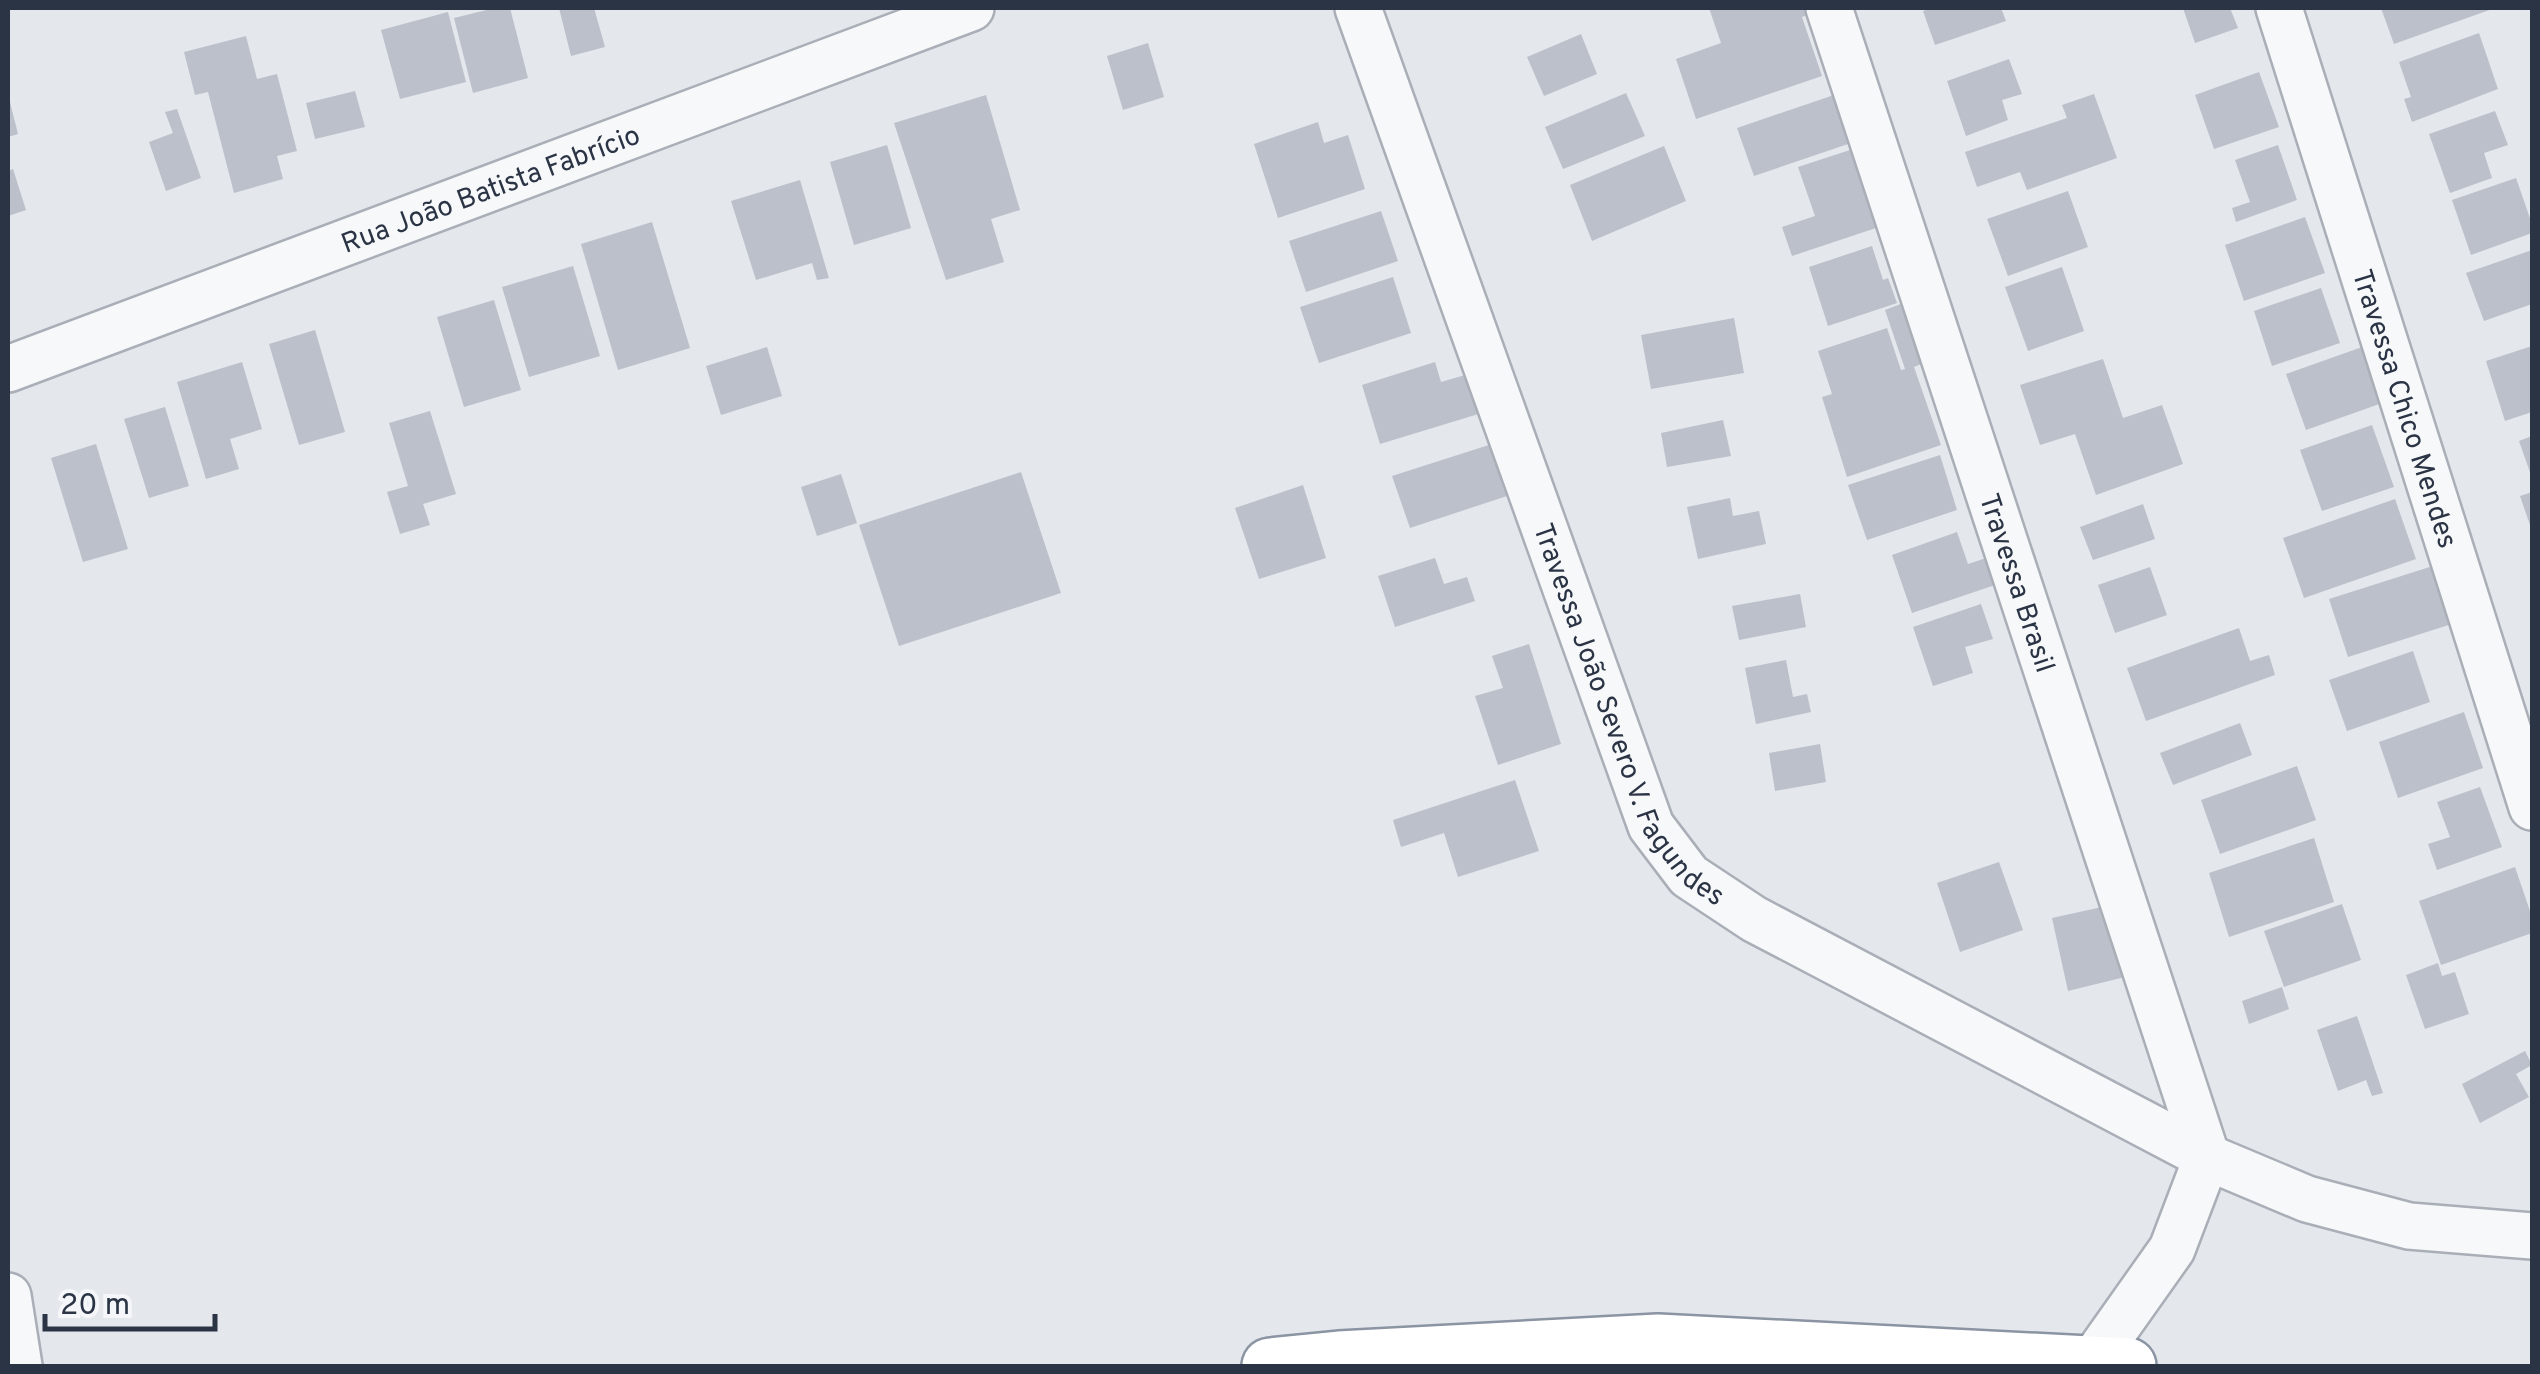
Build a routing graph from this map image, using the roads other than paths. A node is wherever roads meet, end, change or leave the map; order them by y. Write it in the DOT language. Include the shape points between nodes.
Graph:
graph roads {
  1 [pos="971,8"];
  2 [pos="1358,8"];
  3 [pos="1829,8"];
  4 [pos="2278,8"];
  5 [pos="8,369"];
  6 [pos="2532,807"];
  7 [pos="2207,1157"];
  8 [pos="2532,1236"];
  9 [pos="8,1296"];
  10 [pos="2110,1364"];
  11 [pos="20,1366"];
  12 [pos="1270,1366"];
  1 -- 5 [label="street, Rua João Batista Fabrício"];
  2 -- 7 [label="street, Travessa João Severo V. Fagundes" via="1652,826 1689,876 1754,919"];
  3 -- 7 [label="street, Travessa Brasil"];
  4 -- 6 [label="street, Travessa Chico Mendes"];
  7 -- 8 [label="street, Travessa João Severo V. Fagundes" via="2307,1199 2409,1226"];
  7 -- 10 [label="street" via="2172,1249"];
  9 -- 11 [label="street"];
  10 -- 12 [label="highway" via="1658,1342"];
}
